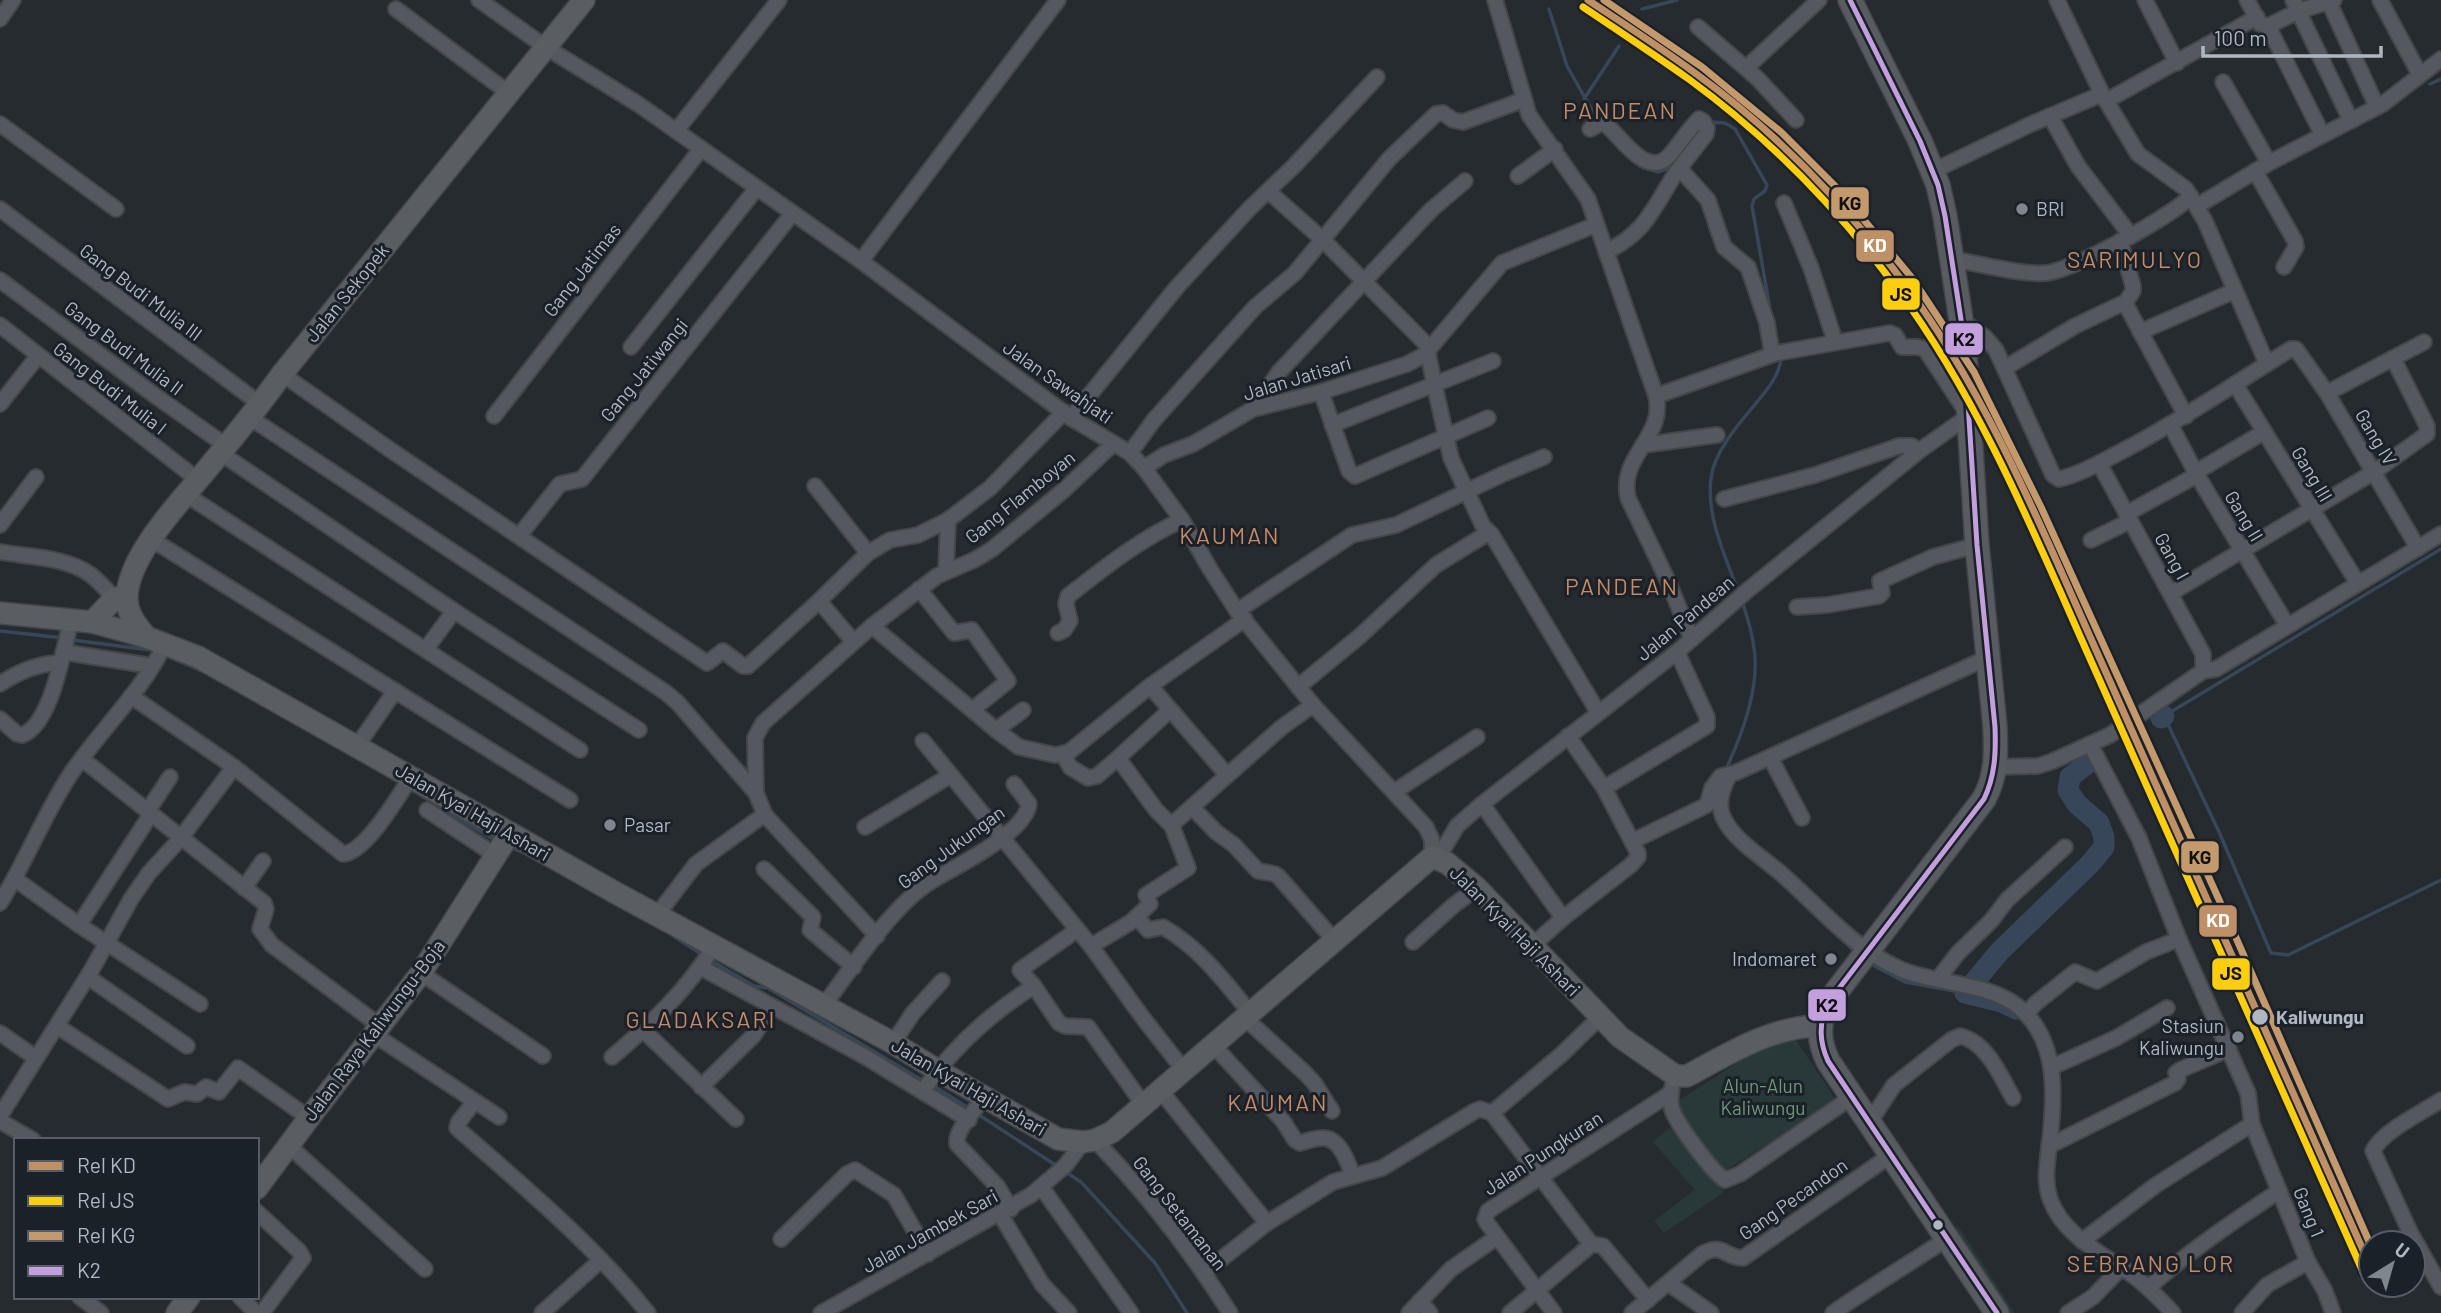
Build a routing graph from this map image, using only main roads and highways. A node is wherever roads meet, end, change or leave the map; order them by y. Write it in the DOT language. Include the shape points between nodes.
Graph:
graph roads {
  1 [pos="584,0"];
  2 [pos="1850,0"];
  3 [pos="121,597"];
  4 [pos="0,613"];
  5 [pos="69,641"];
  6 [pos="155,653"];
  7 [pos="501,846"];
  8 [pos="1819,1026"];
  9 [pos="259,1185"];
  10 [pos="1997,1313"];
  1 -- 3 [label="main road, Jalan Sekopek" via="151,539"];
  2 -- 8 [label="main road" via="1933,171 1945,216 1966,360 1995,767 1984,799 1827,1004"];
  3 -- 5 [label="main road"];
  3 -- 6 [label="main road"];
  4 -- 5 [label="main road, Jalan Kyai Haji Ashari"];
  5 -- 6 [label="main road, Jalan Kyai Haji Ashari"];
  6 -- 7 [label="main road, Jalan Kyai Haji Ashari" via="221,670 356,746 382,770"];
  7 -- 8 [label="main road, Jalan Kyai Haji Ashari" via="657,915 706,958 824,1005 935,1073 1058,1139 1089,1141 1112,1132 1435,858 1477,888 1600,1017 1673,1084 1765,1036"];
  7 -- 9 [label="main road, Jalan Raya Kaliwungu-Boja" via="421,973"];
  8 -- 10 [label="main road" via="1821,1047 1852,1097"];
}
